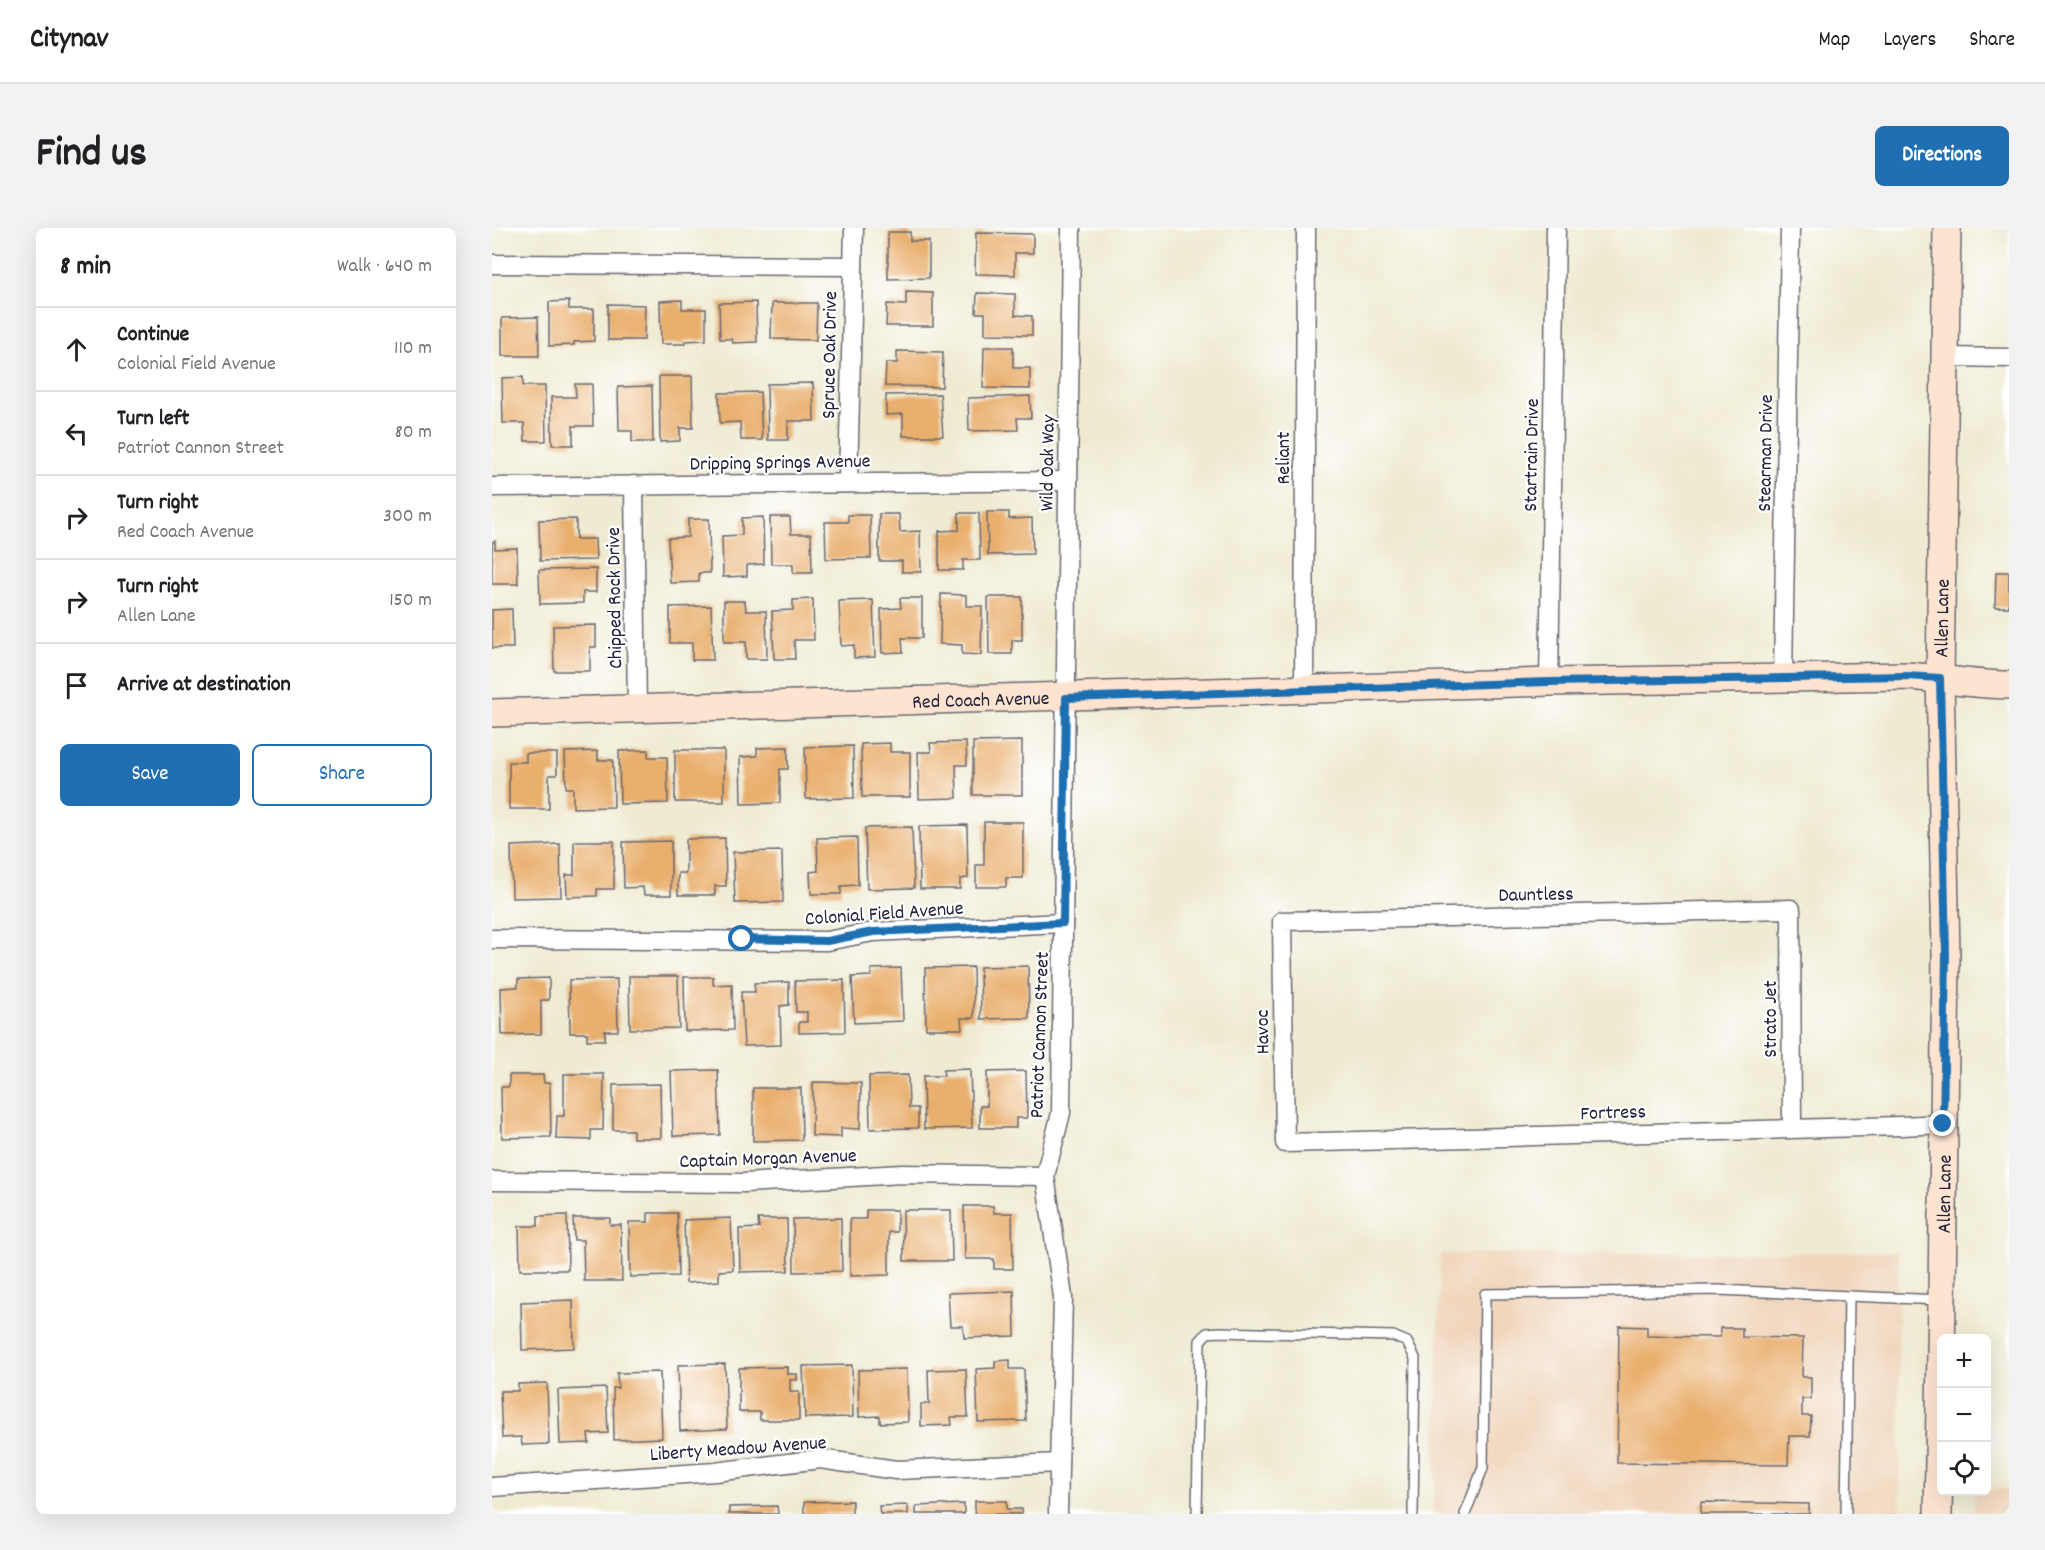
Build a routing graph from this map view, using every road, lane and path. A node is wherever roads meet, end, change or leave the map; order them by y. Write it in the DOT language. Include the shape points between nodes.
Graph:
graph roads {
  1 [pos="854,228"];
  2 [pos="1071,228"];
  3 [pos="1306,228"];
  4 [pos="1556,228"];
  5 [pos="1790,228"];
  6 [pos="1947,228"];
  7 [pos="492,264"];
  8 [pos="853,266"];
  9 [pos="1945,357"];
  10 [pos="2009,358"];
  11 [pos="1068,480"];
  12 [pos="848,483"];
  13 [pos="634,485"];
  14 [pos="492,487"];
  15 [pos="1783,678"];
  16 [pos="1940,678"];
  17 [pos="1549,682"];
  18 [pos="2009,685"];
  19 [pos="1304,689"];
  20 [pos="1066,698"];
  21 [pos="637,710"];
  22 [pos="492,713"];
  23 [pos="1791,909"];
  24 [pos="1282,921"];
  25 [pos="1063,923"];
  26 [pos="492,939"];
  27 [pos="1943,1124"];
  28 [pos="1792,1129"];
  29 [pos="1285,1143"];
  30 [pos="1045,1176"];
  31 [pos="492,1181"];
  32 [pos="1849,1296"];
  33 [pos="1942,1300"];
  34 [pos="1059,1463"];
  35 [pos="492,1487"];
  36 [pos="1058,1514"];
  37 [pos="1197,1514"];
  38 [pos="1413,1514"];
  39 [pos="1465,1514"];
  40 [pos="1846,1514"];
  41 [pos="1938,1514"];
  1 -- 8 [label="street, Spruce Oak Drive"];
  2 -- 11 [label="street, Wild Oak Way"];
  3 -- 19 [label="street, Reliant"];
  4 -- 17 [label="street, Startrain Drive"];
  5 -- 15 [label="street, Stearman Drive"];
  6 -- 9 [label="street, Allen Lane"];
  7 -- 8 [label="street"];
  8 -- 12 [label="street, Spruce Oak Drive"];
  9 -- 10 [label="street"];
  9 -- 16 [label="street, Allen Lane"];
  11 -- 12 [label="street, Dripping Springs Avenue"];
  11 -- 20 [label="street, Wild Oak Way"];
  12 -- 13 [label="street, Dripping Springs Avenue"];
  13 -- 14 [label="street, Dripping Springs Avenue"];
  13 -- 21 [label="street, Chipped Rock Drive"];
  15 -- 16 [label="street, Red Coach Avenue"];
  15 -- 17 [label="street, Red Coach Avenue"];
  16 -- 18 [label="street, Red Coach Avenue"];
  16 -- 27 [label="street, Allen Lane" via="1946,954"];
  17 -- 19 [label="street, Red Coach Avenue"];
  19 -- 20 [label="street, Red Coach Avenue"];
  20 -- 21 [label="street, Red Coach Avenue"];
  20 -- 25 [label="street, Patriot Cannon Street"];
  21 -- 22 [label="street, Red Coach Avenue"];
  23 -- 24 [label="street, Dauntless"];
  23 -- 28 [label="street, Strato Jet"];
  24 -- 29 [label="street, Havoc"];
  25 -- 26 [label="street, Colonial Field Avenue" via="873,932 827,941"];
  25 -- 30 [label="street, Patriot Cannon Street" via="1061,1113"];
  27 -- 28 [label="street, Fortress"];
  27 -- 33 [label="street, Allen Lane"];
  28 -- 29 [label="street, Fortress"];
  30 -- 31 [label="street, Captain Morgan Avenue" via="902,1174 744,1183"];
  30 -- 34 [label="street, Patriot Cannon Street" via="1063,1297"];
  32 -- 33 [label="lane"];
  32 -- 39 [label="lane" via="1718,1290 1485,1294 1483,1468"];
  32 -- 40 [label="lane"];
  33 -- 41 [label="street, Allen Lane"];
  34 -- 35 [label="street, Liberty Meadow Avenue" via="896,1470 820,1459 715,1472"];
  34 -- 36 [label="street, Patriot Cannon Street"];
  37 -- 38 [label="lane" via="1200,1341 1207,1333 1219,1332 1394,1336 1407,1342 1415,1358"];
}
